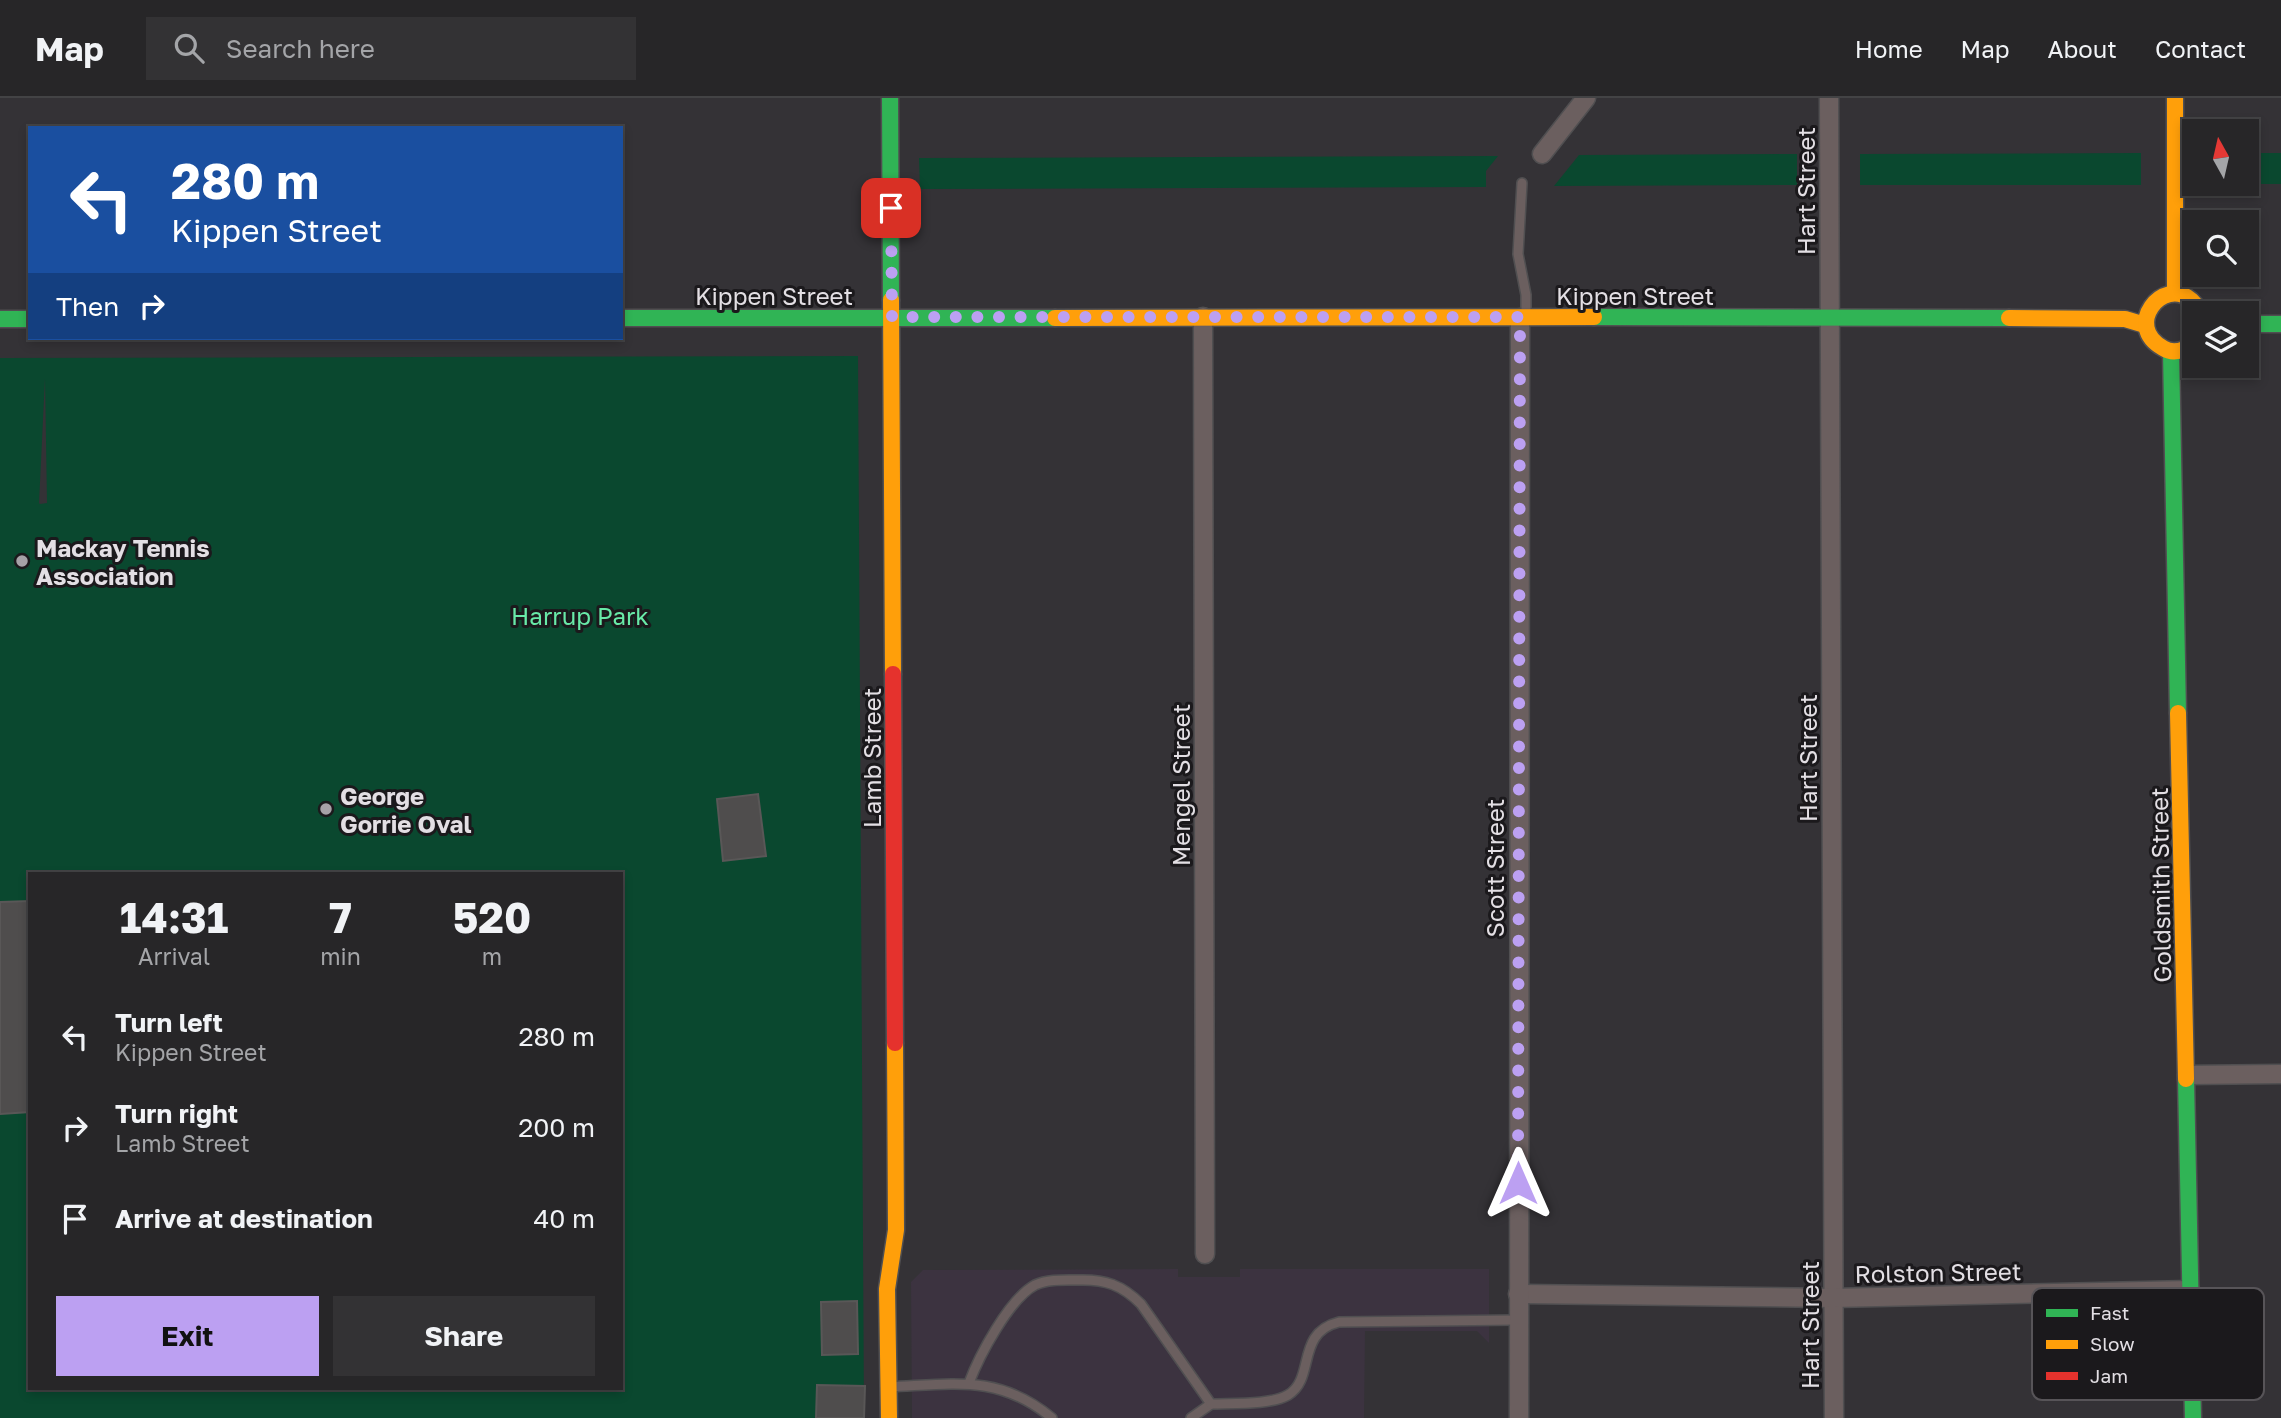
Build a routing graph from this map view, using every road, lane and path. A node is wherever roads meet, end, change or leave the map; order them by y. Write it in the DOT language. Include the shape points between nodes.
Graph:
graph roads {
  1 [pos="890,98"];
  2 [pos="1586,98"];
  3 [pos="1829,98"];
  4 [pos="2175,98"];
  5 [pos="1542,154"];
  6 [pos="1522,183"];
  7 [pos="2175,293"];
  8 [pos="2195,301"];
  9 [pos="892,317"];
  10 [pos="1203,317"];
  11 [pos="1830,317"];
  12 [pos="623,318"];
  13 [pos="1523,318"];
  14 [pos="0,319"];
  15 [pos="28,319"];
  16 [pos="2145,324"];
  17 [pos="2259,324"];
  18 [pos="2281,324"];
  19 [pos="2182,351"];
  20 [pos="2171,352"];
  21 [pos="2281,1074"];
  22 [pos="2187,1075"];
  23 [pos="1205,1254"];
  24 [pos="2190,1288"];
  25 [pos="1518,1294"];
  26 [pos="2032,1294"];
  27 [pos="1833,1298"];
  28 [pos="1518,1320"];
  29 [pos="969,1383"];
  30 [pos="888,1387"];
  31 [pos="2193,1400"];
  32 [pos="1212,1404"];
  33 [pos="889,1418"];
  34 [pos="1052,1418"];
  35 [pos="1191,1418"];
  36 [pos="1518,1418"];
  37 [pos="1834,1418"];
  38 [pos="2193,1418"];
  1 -- 9 [label="street, Lamb Street"];
  2 -- 5 [label="street"];
  3 -- 11 [label="street, Hart Street"];
  4 -- 7 [label="street"];
  6 -- 13 [label="lane, Scott Street" via="1518,254 1526,295"];
  7 -- 8 [label="street"];
  7 -- 16 [label="street" via="2152,304"];
  9 -- 10 [label="street, Kippen Street"];
  9 -- 12 [label="street, Kippen Street"];
  9 -- 30 [label="street, Lamb Street" via="896,1230 887,1289"];
  10 -- 13 [label="street, Kippen Street"];
  10 -- 23 [label="street, Mengel Street"];
  11 -- 13 [label="street, Kippen Street"];
  11 -- 16 [label="street, Kippen Street" via="2125,319"];
  11 -- 27 [label="street, Hart Street"];
  13 -- 25 [label="street, Scott Street"];
  14 -- 15 [label="street"];
  16 -- 20 [label="street" via="2149,338"];
  17 -- 18 [label="street"];
  19 -- 20 [label="street"];
  20 -- 22 [label="street, Goldsmith Street"];
  21 -- 22 [label="street"];
  22 -- 24 [label="street, Goldsmith Street"];
  25 -- 27 [label="street, Rolston Street"];
  25 -- 28 [label="street, Scott Street"];
  26 -- 27 [label="street, Rolston Street"];
  27 -- 37 [label="street, Hart Street"];
  28 -- 32 [label="lane" via="1326,1325 1315,1336 1291,1393 1266,1401"];
  28 -- 36 [label="street, Scott Street"];
  29 -- 30 [label="lane"];
  29 -- 32 [label="lane" via="989,1341 1023,1294 1049,1280 1102,1280 1128,1291 1141,1304"];
  29 -- 34 [label="lane" via="1014,1392"];
  30 -- 33 [label="street, Lamb Street"];
  31 -- 38 [label="street, Goldsmith Street"];
  32 -- 35 [label="lane"];
}
